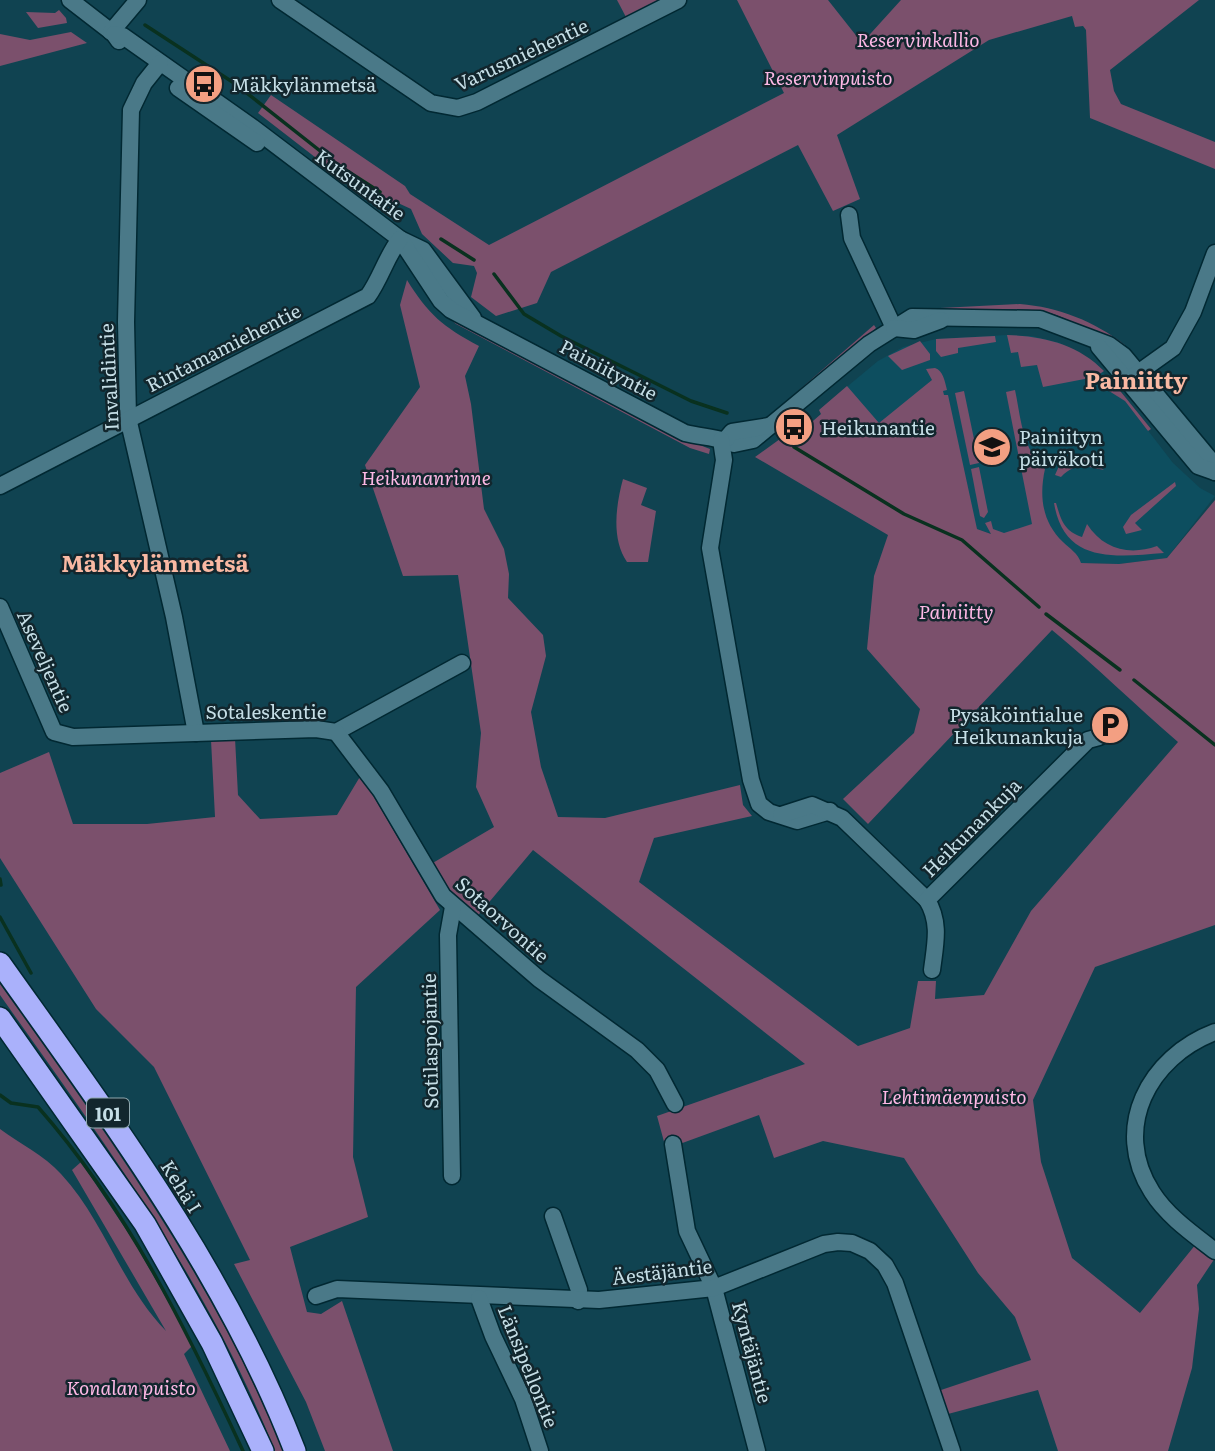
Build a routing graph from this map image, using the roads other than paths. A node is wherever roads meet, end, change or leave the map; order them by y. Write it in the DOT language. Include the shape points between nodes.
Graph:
graph roads {
  1 [pos="69,0"];
  2 [pos="138,0"];
  3 [pos="280,0"];
  4 [pos="678,0"];
  5 [pos="113,33"];
  6 [pos="157,66"];
  7 [pos="849,215"];
  8 [pos="400,239"];
  9 [pos="1215,253"];
  10 [pos="894,328"];
  11 [pos="1134,375"];
  12 [pos="128,418"];
  13 [pos="724,440"];
  14 [pos="1215,472"];
  15 [pos="0,486"];
  16 [pos="0,607"];
  17 [pos="462,663"];
  18 [pos="54,732"];
  19 [pos="336,732"];
  20 [pos="197,733"];
  21 [pos="1099,737"];
  22 [pos="927,900"];
  23 [pos="453,907"];
  24 [pos="0,963"];
  25 [pos="932,970"];
  26 [pos="0,1018"];
  27 [pos="1215,1032"];
  28 [pos="675,1104"];
  29 [pos="673,1144"];
  30 [pos="452,1176"];
  31 [pos="553,1216"];
  32 [pos="1215,1251"];
  33 [pos="713,1289"];
  34 [pos="316,1296"];
  35 [pos="479,1298"];
  36 [pos="578,1301"];
  37 [pos="263,1451"];
  38 [pos="295,1451"];
  39 [pos="540,1451"];
  40 [pos="757,1451"];
  41 [pos="952,1451"];
  1 -- 5 [label="street, Kutsuntatie"];
  2 -- 5 [label="street"];
  3 -- 4 [label="street, Varusmiehentie" via="431,103 458,108 513,85"];
  5 -- 6 [label="street, Kutsuntatie" via="123,36"];
  6 -- 8 [label="street, Kutsuntatie" via="242,120"];
  6 -- 12 [label="street, Invalidintie" via="131,110 125,322"];
  7 -- 10 [label="street" via="852,238"];
  8 -- 12 [label="street, Rintamamiehentie" via="368,296"];
  8 -- 13 [label="street, Painiityntie" via="423,250 476,323 685,433"];
  9 -- 11 [label="street" via="1193,312 1173,348"];
  10 -- 11 [label="street, Painiityntie" via="912,317 1031,318 1090,338"];
  10 -- 13 [label="street, Painiityntie" via="746,443"];
  11 -- 14 [label="street, Painiityntie" via="1198,466"];
  12 -- 15 [label="street, Rintamamiehentie"];
  12 -- 20 [label="street, Invalidintie"];
  13 -- 22 [label="street" via="710,548 759,804 781,815 812,805 830,811"];
  16 -- 18 [label="street, Aseveljentie"];
  17 -- 19 [label="street, Sotaleskentie"];
  18 -- 20 [label="street, Sotaleskentie" via="73,737"];
  19 -- 20 [label="street, Sotaleskentie"];
  19 -- 23 [label="street, Sotaorvontie" via="381,791"];
  21 -- 22 [label="street, Heikunankuja" via="1088,740"];
  22 -- 25 [label="street, Heikunankuja" via="937,927"];
  23 -- 28 [label="street, Sotaorvontie" via="542,982 637,1049 657,1070"];
  23 -- 30 [label="street, Sotilaspojantie" via="448,935"];
  24 -- 38 [label="highway, Kehä I / 101" via="156,1184 240,1330"];
  26 -- 37 [label="highway, 101" via="145,1224 212,1343"];
  27 -- 32 [label="street" via="1187,1045 1158,1069 1141,1101 1136,1135 1142,1173 1152,1193"];
  29 -- 33 [label="street, Kyntäjäntie" via="687,1231"];
  31 -- 36 [label="street" via="579,1290"];
  33 -- 36 [label="street, Äestäjäntie"];
  33 -- 40 [label="street, Kyntäjäntie"];
  33 -- 41 [label="street, Äestäjäntie" via="824,1244 852,1243 870,1251 895,1283"];
  34 -- 35 [label="street, Äestäjäntie" via="337,1289"];
  35 -- 36 [label="street, Äestäjäntie"];
  35 -- 39 [label="street, Länsipellontie"];
}
